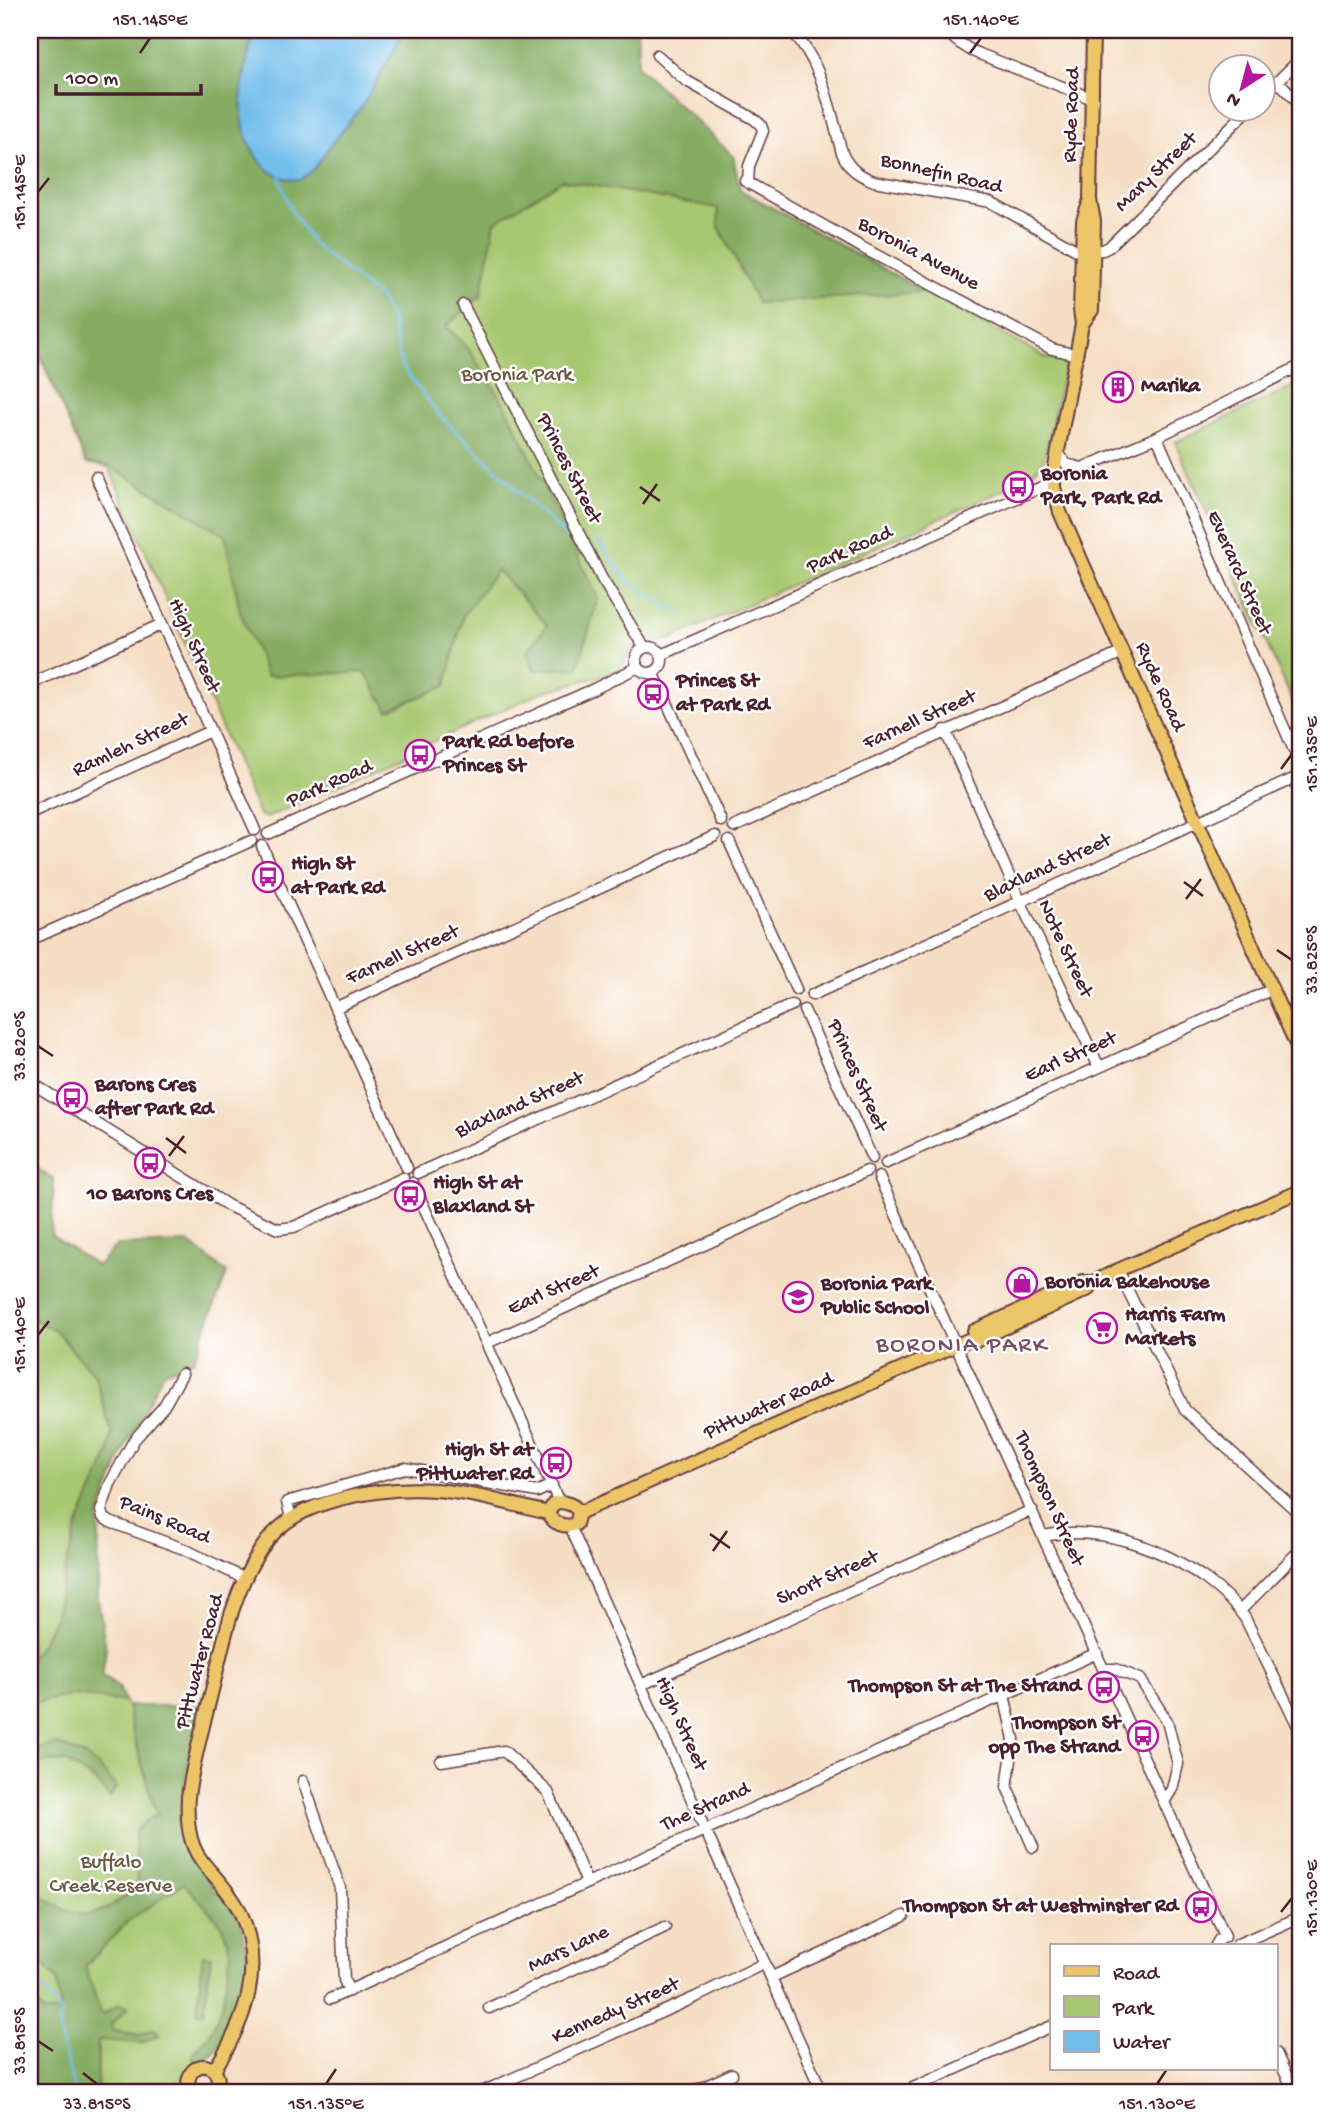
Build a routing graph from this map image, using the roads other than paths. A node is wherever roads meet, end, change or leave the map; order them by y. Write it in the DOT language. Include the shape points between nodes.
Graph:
graph roads {
  1 [pos="791,30"];
  2 [pos="945,30"];
  3 [pos="1093,30"];
  4 [pos="657,55"];
  5 [pos="1300,59"];
  6 [pos="1278,81"];
  7 [pos="1093,99"];
  8 [pos="1300,104"];
  9 [pos="1236,122"];
  10 [pos="1088,250"];
  11 [pos="463,305"];
  12 [pos="1077,355"];
  13 [pos="1300,366"];
  14 [pos="1157,437"];
  15 [pos="1058,452"];
  16 [pos="96,477"];
  17 [pos="1054,482"];
  18 [pos="162,624"];
  19 [pos="644,648"];
  20 [pos="1123,652"];
  21 [pos="661,654"];
  22 [pos="638,667"];
  23 [pos="653,672"];
  24 [pos="30,684"];
  25 [pos="945,730"];
  26 [pos="210,731"];
  27 [pos="1300,764"];
  28 [pos="1300,776"];
  29 [pos="30,813"];
  30 [pos="721,821"];
  31 [pos="1197,822"];
  32 [pos="734,827"];
  33 [pos="255,830"];
  34 [pos="268,834"];
  35 [pos="715,836"];
  36 [pos="251,841"];
  37 [pos="729,841"];
  38 [pos="262,846"];
  39 [pos="1021,903"];
  40 [pos="30,940"];
  41 [pos="796,989"];
  42 [pos="1273,989"];
  43 [pos="812,995"];
  44 [pos="792,1005"];
  45 [pos="337,1007"];
  46 [pos="804,1010"];
  47 [pos="1300,1053"];
  48 [pos="1099,1067"];
  49 [pos="30,1082"];
  50 [pos="872,1158"];
  51 [pos="886,1163"];
  52 [pos="867,1171"];
  53 [pos="411,1176"];
  54 [pos="879,1177"];
  55 [pos="1300,1191"];
  56 [pos="1118,1270"];
  57 [pos="486,1343"];
  58 [pos="957,1344"];
  59 [pos="182,1374"];
  60 [pos="552,1485"];
  61 [pos="559,1502"];
  62 [pos="1032,1510"];
  63 [pos="548,1513"];
  64 [pos="579,1513"];
  65 [pos="1300,1514"];
  66 [pos="291,1517"];
  67 [pos="570,1526"];
  68 [pos="1044,1536"];
  69 [pos="1300,1550"];
  70 [pos="245,1579"];
  71 [pos="1240,1611"];
  72 [pos="1097,1653"];
  73 [pos="1104,1669"];
  74 [pos="641,1685"];
  75 [pos="1004,1695"];
  76 [pos="1300,1730"];
  77 [pos="442,1761"];
  78 [pos="303,1781"];
  79 [pos="1164,1802"];
  80 [pos="706,1829"];
  81 [pos="1033,1847"];
  82 [pos="587,1883"];
  83 [pos="904,1916"];
  84 [pos="1300,1917"];
  85 [pos="665,1927"];
  86 [pos="1225,1936"];
  87 [pos="1217,1944"];
  88 [pos="1237,1944"];
  89 [pos="1240,1944"];
  90 [pos="765,1963"];
  91 [pos="772,1977"];
  92 [pos="349,1991"];
  93 [pos="330,1999"];
  94 [pos="489,2008"];
  95 [pos="1050,2027"];
  96 [pos="1278,2057"];
  97 [pos="214,2070"];
  98 [pos="732,2074"];
  99 [pos="187,2089"];
  100 [pos="213,2092"];
  101 [pos="482,2092"];
  102 [pos="693,2092"];
  103 [pos="822,2092"];
  104 [pos="904,2092"];
  105 [pos="1294,2092"];
  1 -- 10 [label="street, Bonnefin Road" via="816,65 842,153 859,175 991,202 1078,251"];
  2 -- 7 [label="street" via="972,51"];
  3 -- 7 [label="main road, Ryde Road"];
  4 -- 12 [label="street, Boronia Avenue" via="685,80 761,125 746,182 1052,349"];
  5 -- 6 [label="street"];
  6 -- 8 [label="street"];
  7 -- 10 [label="main road, Ryde Road" via="1090,200 1083,221"];
  9 -- 10 [label="street, Mary Street" via="1109,247"];
  10 -- 12 [label="main road, Ryde Road"];
  11 -- 19 [label="street, Princes Street" via="602,579"];
  12 -- 15 [label="main road, Ryde Road"];
  13 -- 14 [label="street"];
  14 -- 15 [label="street" via="1082,468 1066,464"];
  14 -- 27 [label="street, Everard Street"];
  15 -- 17 [label="main road, Ryde Road"];
  16 -- 18 [label="street, High Street"];
  17 -- 20 [label="main road, Ryde Road" via="1060,512"];
  17 -- 21 [label="street, Park Road"];
  18 -- 24 [label="street"];
  18 -- 26 [label="street, High Street"];
  19 -- 21 [label="street" via="652,647"];
  19 -- 22 [label="street" via="636,657"];
  20 -- 25 [label="street, Farnell Street"];
  20 -- 31 [label="main road, Ryde Road"];
  21 -- 23 [label="street" via="660,667"];
  22 -- 23 [label="street"];
  22 -- 34 [label="street, Park Road"];
  23 -- 30 [label="street"];
  25 -- 32 [label="street, Farnell Street"];
  25 -- 39 [label="street, Note Street"];
  26 -- 29 [label="street, Ramleh Street"];
  26 -- 33 [label="street, High Street"];
  28 -- 31 [label="street, Blaxland Street"];
  30 -- 32 [label="street"];
  30 -- 35 [label="street" via="715,826"];
  31 -- 39 [label="street, Blaxland Street"];
  31 -- 42 [label="main road, Ryde Road"];
  32 -- 37 [label="street" via="735,835"];
  33 -- 34 [label="street"];
  33 -- 36 [label="street"];
  34 -- 38 [label="street"];
  35 -- 37 [label="street"];
  35 -- 45 [label="street, Farnell Street"];
  36 -- 38 [label="street"];
  36 -- 40 [label="street"];
  37 -- 41 [label="street"];
  38 -- 45 [label="street"];
  39 -- 43 [label="street, Blaxland Street"];
  39 -- 48 [label="street, Note Street"];
  41 -- 43 [label="street"];
  41 -- 44 [label="street" via="790,996"];
  42 -- 47 [label="main road, Ryde Road"];
  42 -- 48 [label="street, Earl Street"];
  43 -- 46 [label="street"];
  44 -- 46 [label="street"];
  44 -- 53 [label="street, Blaxland Street"];
  45 -- 53 [label="street"];
  46 -- 50 [label="street, Princes Street"];
  48 -- 51 [label="street, Earl Street"];
  49 -- 53 [label="street, Blaxland Street" via="229,1206 278,1229 294,1227"];
  50 -- 51 [label="street"];
  50 -- 52 [label="street"];
  51 -- 54 [label="street"];
  52 -- 54 [label="street"];
  52 -- 57 [label="street, Earl Street"];
  53 -- 57 [label="street"];
  54 -- 58 [label="street"];
  55 -- 56 [label="main road, Pittwater Road"];
  56 -- 58 [label="main road, Pittwater Road" via="974,1331 974,1336"];
  56 -- 65 [label="street" via="1185,1410"];
  57 -- 60 [label="street"];
  58 -- 62 [label="street, Thompson Street"];
  58 -- 64 [label="main road, Pittwater Road"];
  59 -- 70 [label="street, Pains Road" via="164,1406 134,1440 101,1511 110,1522 184,1549"];
  60 -- 61 [label="street"];
  60 -- 66 [label="street" via="537,1492 405,1468 287,1502"];
  61 -- 63 [label="main road"];
  61 -- 64 [label="main road" via="575,1506"];
  62 -- 68 [label="street, Thompson Street"];
  62 -- 74 [label="street, Short Street"];
  63 -- 66 [label="main road, Pittwater Road" via="419,1488 358,1494"];
  63 -- 67 [label="main road" via="554,1521"];
  64 -- 67 [label="main road" via="576,1524"];
  66 -- 70 [label="main road, Pittwater Road" via="261,1548"];
  67 -- 74 [label="street, High Street"];
  68 -- 71 [label="street" via="1086,1533 1133,1543 1193,1571"];
  68 -- 72 [label="street, Thompson Street"];
  69 -- 71 [label="street"];
  70 -- 97 [label="main road, Pittwater Road" via="229,1618 188,1797 194,1851 240,1911 252,1959 243,2016"];
  71 -- 76 [label="street"];
  72 -- 73 [label="street, Thompson Street"];
  72 -- 75 [label="street, The Strand"];
  73 -- 79 [label="street, Thompson Street"];
  73 -- 79 [label="street" via="1140,1679 1167,1721 1178,1764"];
  74 -- 80 [label="street, High Street"];
  75 -- 80 [label="street, The Strand"];
  75 -- 81 [label="street" via="1014,1739 1007,1787"];
  77 -- 82 [label="street" via="504,1751 548,1792"];
  78 -- 92 [label="street" via="340,1888 344,1980"];
  79 -- 86 [label="street, Thompson Street"];
  80 -- 82 [label="street, The Strand"];
  80 -- 90 [label="street, High Street"];
  82 -- 92 [label="street, The Strand"];
  83 -- 91 [label="street"];
  84 -- 89 [label="street"];
  85 -- 94 [label="street, Mars Lane"];
  86 -- 87 [label="street"];
  86 -- 88 [label="street"];
  90 -- 91 [label="street, High Street"];
  90 -- 101 [label="street, Kennedy Street"];
  91 -- 103 [label="street, High Street"];
  92 -- 93 [label="street, The Strand"];
  95 -- 104 [label="street"];
  96 -- 105 [label="street"];
  97 -- 99 [label="main road" via="197,2067 190,2073"];
  97 -- 100 [label="main road" via="219,2082"];
  98 -- 102 [label="street"];
}
